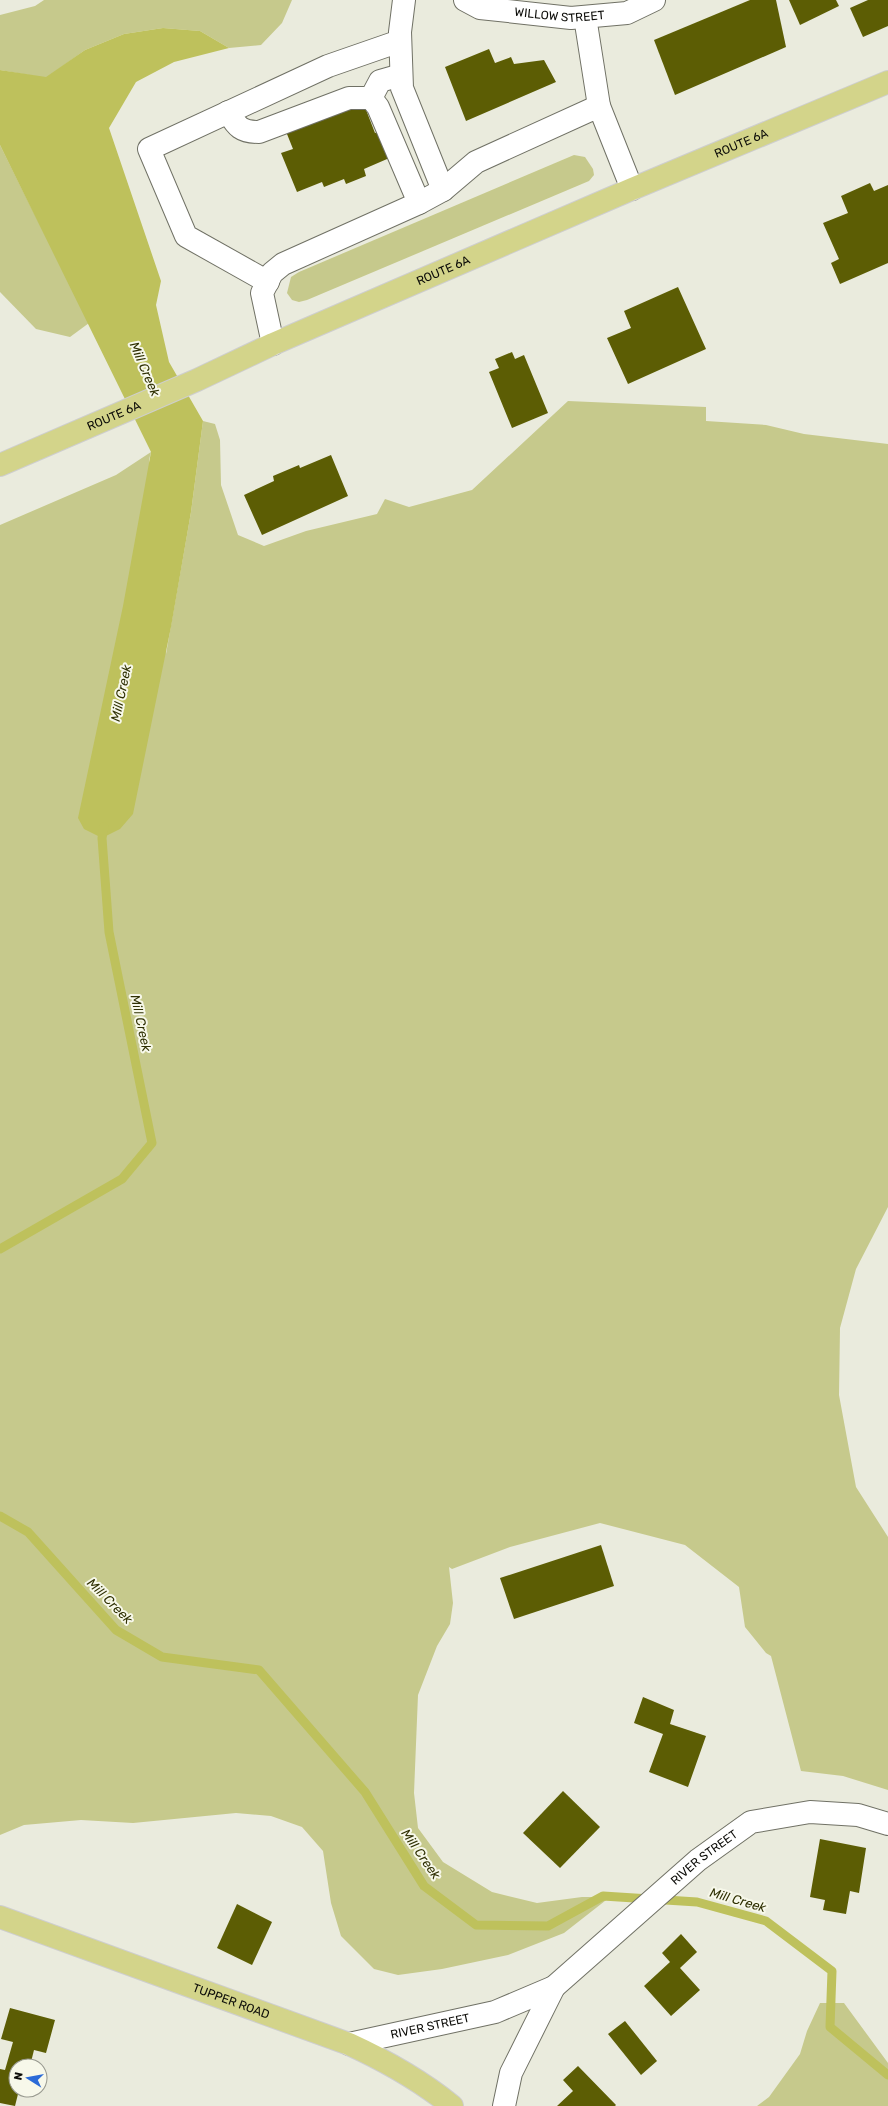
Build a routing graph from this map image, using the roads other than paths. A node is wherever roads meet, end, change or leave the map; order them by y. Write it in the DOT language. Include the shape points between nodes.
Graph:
graph roads {
  1 [pos="404,0"];
  2 [pos="465,0"];
  3 [pos="654,0"];
  4 [pos="585,17"];
  5 [pos="400,41"];
  6 [pos="401,75"];
  7 [pos="888,82"];
  8 [pos="371,98"];
  9 [pos="599,106"];
  10 [pos="228,112"];
  11 [pos="443,190"];
  12 [pos="632,190"];
  13 [pos="419,203"];
  14 [pos="268,282"];
  15 [pos="273,344"];
  16 [pos="0,465"];
  17 [pos="888,1824"];
  18 [pos="0,1918"];
  19 [pos="554,1987"];
  20 [pos="349,2044"];
  21 [pos="452,2106"];
  22 [pos="504,2106"];
  1 -- 5 [label="street"];
  2 -- 4 [label="street, WILLOW STREET" via="480,8 571,18"];
  3 -- 4 [label="street, WILLOW STREET" via="627,13"];
  4 -- 9 [label="street"];
  5 -- 6 [label="street"];
  5 -- 10 [label="street" via="328,66"];
  6 -- 8 [label="street" via="380,81"];
  6 -- 11 [label="street" via="402,88"];
  7 -- 12 [label="main road, ROUTE 6A"];
  8 -- 10 [label="street" via="349,98 259,132 248,132 237,126"];
  8 -- 13 [label="street"];
  9 -- 11 [label="street" via="476,162"];
  9 -- 12 [label="street"];
  10 -- 14 [label="street" via="149,149 186,236"];
  11 -- 13 [label="street"];
  12 -- 15 [label="main road, ROUTE 6A"];
  13 -- 14 [label="street" via="283,264 272,273"];
  14 -- 15 [label="street" via="262,293"];
  15 -- 16 [label="main road, ROUTE 6A" via="197,380"];
  17 -- 19 [label="street, RIVER STREET" via="858,1815 810,1812 752,1822 698,1860"];
  18 -- 20 [label="main road, TUPPER ROAD"];
  19 -- 20 [label="street, RIVER STREET" via="495,2012"];
  19 -- 22 [label="street, RIVER STREET" via="511,2073"];
  20 -- 21 [label="main road, TUPPER ROAD" via="386,2061 422,2083"];
}
